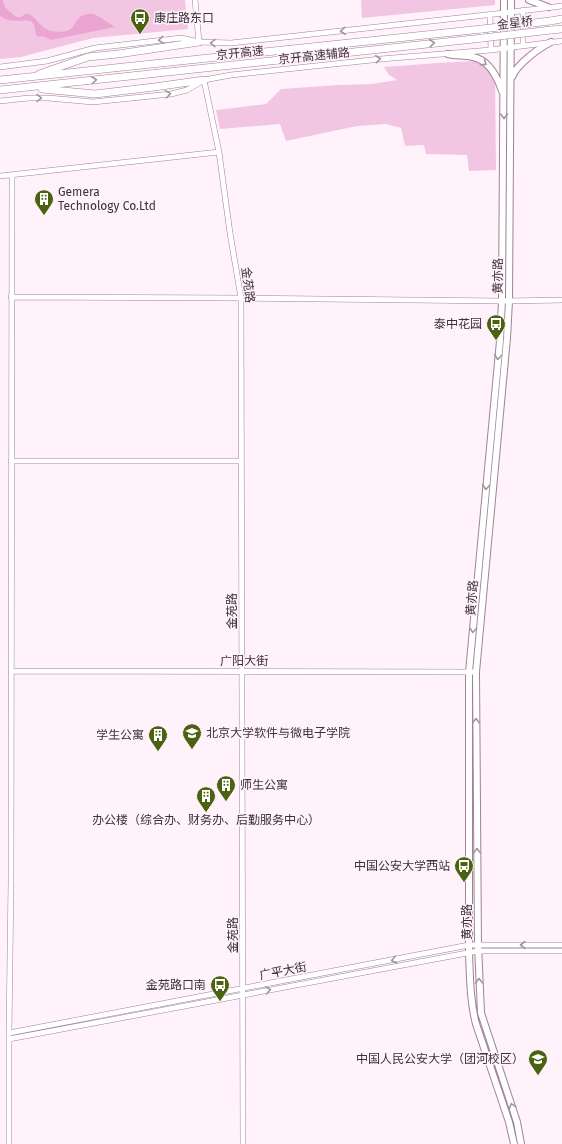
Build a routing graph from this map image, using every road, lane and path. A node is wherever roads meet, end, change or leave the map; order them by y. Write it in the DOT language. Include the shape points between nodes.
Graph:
graph roads {
  1 [pos="195,0"];
  2 [pos="504,0"];
  3 [pos="511,0"];
  4 [pos="530,0"];
  5 [pos="562,6"];
  6 [pos="548,7"];
  7 [pos="523,10"];
  8 [pos="507,13"];
  9 [pos="490,15"];
  10 [pos="562,19"];
  11 [pos="482,29"];
  12 [pos="562,29"];
  13 [pos="483,38"];
  14 [pos="562,41"];
  15 [pos="199,42"];
  16 [pos="551,42"];
  17 [pos="523,46"];
  18 [pos="507,48"];
  19 [pos="491,50"];
  20 [pos="448,54"];
  21 [pos="0,67"];
  22 [pos="27,78"];
  23 [pos="0,80"];
  24 [pos="204,80"];
  25 [pos="510,80"];
  26 [pos="26,87"];
  27 [pos="0,90"];
  28 [pos="504,95"];
  29 [pos="0,101"];
  30 [pos="219,152"];
  31 [pos="12,175"];
  32 [pos="0,176"];
  33 [pos="12,297"];
  34 [pos="241,298"];
  35 [pos="562,300"];
  36 [pos="506,301"];
  37 [pos="11,461"];
  38 [pos="242,461"];
  39 [pos="12,671"];
  40 [pos="242,671"];
  41 [pos="469,672"];
  42 [pos="476,672"];
  43 [pos="562,945"];
  44 [pos="469,946"];
  45 [pos="478,948"];
  46 [pos="562,951"];
  47 [pos="469,953"];
  48 [pos="243,992"];
  49 [pos="9,1036"];
  50 [pos="9,1144"];
  51 [pos="243,1144"];
  52 [pos="514,1144"];
  53 [pos="521,1144"];
  1 -- 15 [label="street"];
  2 -- 8 [label="main road"];
  3 -- 8 [label="main road"];
  4 -- 6 [label="main road"];
  5 -- 6 [label="street, 京开高速辅路"];
  6 -- 7 [label="street, 京开高速辅路"];
  7 -- 8 [label="street, 京开高速辅路"];
  7 -- 17 [label="street"];
  8 -- 9 [label="street, 京开高速辅路"];
  8 -- 18 [label="main road"];
  9 -- 15 [label="street, 京开高速辅路, one-way" via="231,43"];
  9 -- 19 [label="street"];
  10 -- 11 [label="highway, 金星桥, bridge"];
  11 -- 22 [label="highway, 京开高速"];
  12 -- 13 [label="highway, 金星桥, bridge"];
  26 -- 13 [label="highway, 京开高速, one-way"];
  14 -- 16 [label="street, 京开高速辅路"];
  15 -- 21 [label="street, 京开高速辅路, one-way" via="181,38 107,46 47,62"];
  15 -- 22 [label="highway" via="88,57"];
  16 -- 17 [label="street, 京开高速辅路"];
  16 -- 25 [label="main road" via="520,65"];
  17 -- 18 [label="street, 京开高速辅路"];
  18 -- 19 [label="street, 京开高速辅路"];
  18 -- 25 [label="main road, 黄亦路"];
  18 -- 28 [label="main road, 黄亦路"];
  19 -- 20 [label="street, 京开高速辅路"];
  24 -- 20 [label="street, 京开高速辅路, one-way" via="381,59"];
  20 -- 28 [label="main road, one-way" via="474,57 485,63 496,74"];
  22 -- 23 [label="highway, 京开高速"];
  24 -- 26 [label="highway" via="95,94"];
  29 -- 24 [label="street, 京开高速辅路, one-way" via="48,98 93,102 171,94 187,90"];
  24 -- 30 [label="street, 金苑路"];
  25 -- 36 [label="main road, 黄亦路"];
  26 -- 27 [label="highway, 京开高速"];
  28 -- 36 [label="main road, 黄亦路, one-way"];
  30 -- 31 [label="street"];
  30 -- 34 [label="street, 金苑路"];
  31 -- 32 [label="street"];
  31 -- 33 [label="street"];
  33 -- 34 [label="street"];
  33 -- 37 [label="street"];
  34 -- 36 [label="street"];
  34 -- 38 [label="street, 金苑路"];
  35 -- 36 [label="street"];
  36 -- 41 [label="main road, 黄亦路, one-way" via="500,337"];
  36 -- 42 [label="main road, 黄亦路" via="507,338"];
  37 -- 38 [label="street"];
  37 -- 39 [label="street"];
  38 -- 40 [label="street, 金苑路"];
  39 -- 40 [label="street, 广阳大街"];
  39 -- 49 [label="street"];
  40 -- 41 [label="street, 广阳大街"];
  40 -- 48 [label="street, 金苑路"];
  41 -- 42 [label="street, 广阳大街"];
  41 -- 44 [label="main road, 黄亦路"];
  45 -- 42 [label="main road, 黄亦路, one-way"];
  43 -- 45 [label="street, 广平大街, one-way"];
  44 -- 45 [label="street, 广平大街"];
  44 -- 47 [label="main road, 黄亦路"];
  44 -- 48 [label="street, 广平大街, one-way"];
  45 -- 46 [label="street, 广平大街"];
  45 -- 47 [label="street, 广平大街"];
  53 -- 45 [label="main road, 黄亦路, one-way" via="517,1122 481,1013"];
  48 -- 47 [label="street, 广平大街, one-way"];
  47 -- 52 [label="main road, 黄亦路" via="472,1010"];
  48 -- 49 [label="street, 广平大街"];
  48 -- 51 [label="street, 金苑路"];
  49 -- 50 [label="street"];
}
